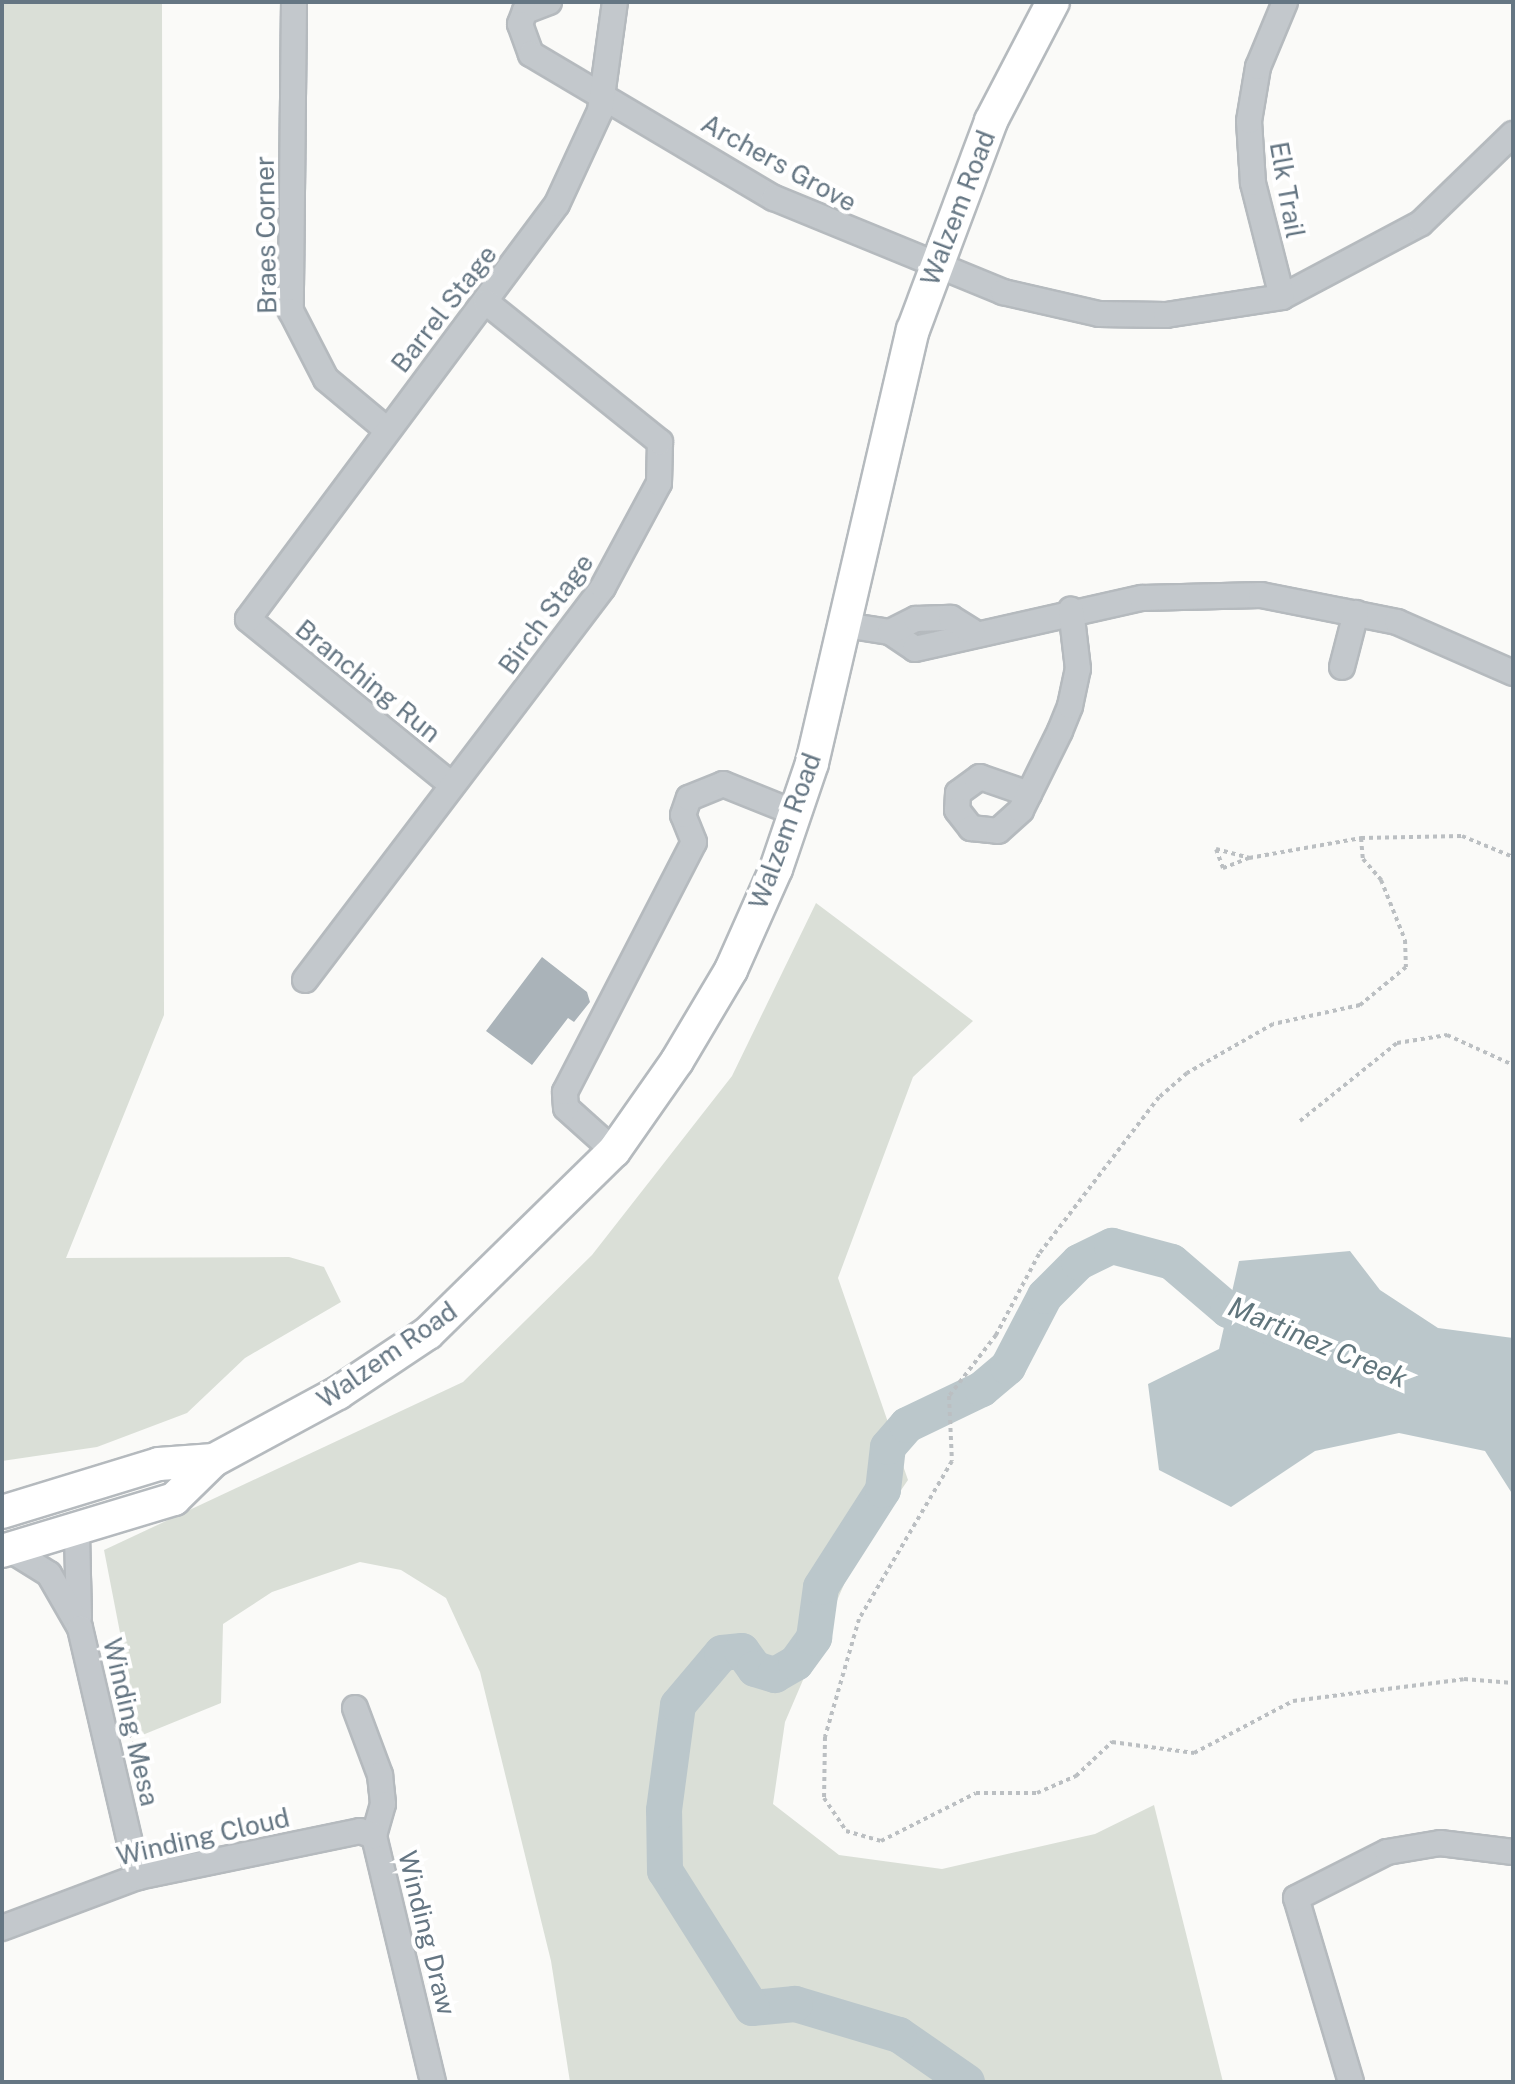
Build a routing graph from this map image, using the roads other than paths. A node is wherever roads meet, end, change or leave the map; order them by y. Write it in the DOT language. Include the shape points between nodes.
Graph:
graph roads {
  1 [pos="294,2"];
  2 [pos="549,2"];
  3 [pos="615,2"];
  4 [pos="1053,2"];
  5 [pos="1285,2"];
  6 [pos="603,95"];
  7 [pos="1513,134"];
  8 [pos="934,265"];
  9 [pos="1282,297"];
  10 [pos="486,302"];
  11 [pos="386,429"];
  12 [pos="1071,609"];
  13 [pos="1356,613"];
  14 [pos="248,619"];
  15 [pos="845,625"];
  16 [pos="1342,667"];
  17 [pos="1513,673"];
  18 [pos="452,785"];
  19 [pos="1029,794"];
  20 [pos="795,813"];
  21 [pos="305,980"];
  22 [pos="614,1151"];
  23 [pos="214,1460"];
  24 [pos="2,1512"];
  25 [pos="77,1534"];
  26 [pos="5,1550"];
  27 [pos="80,1628"];
  28 [pos="355,1708"];
  29 [pos="374,1836"];
  30 [pos="1513,1852"];
  31 [pos="138,1877"];
  32 [pos="2,1928"];
  33 [pos="433,2082"];
  34 [pos="1351,2082"];
  1 -- 11 [label="street, Braes Corner" via="291,311 326,379"];
  2 -- 6 [label="street, Archers Grove" via="525,11 522,44"];
  3 -- 6 [label="street, Barrel Stage"];
  4 -- 8 [label="main road, Walzem Road" via="991,121"];
  5 -- 9 [label="street, Elk Trail" via="1258,67 1249,135 1255,193"];
  6 -- 8 [label="street, Archers Grove" via="774,198"];
  6 -- 10 [label="street, Barrel Stage" via="557,204"];
  7 -- 9 [label="street, Archers Grove" via="1421,223"];
  8 -- 9 [label="street, Archers Grove" via="1047,305 1099,314 1166,315"];
  8 -- 15 [label="main road, Walzem Road"];
  10 -- 11 [label="street, Barrel Stage"];
  10 -- 18 [label="street, Birch Stage" via="660,442 659,483 603,587"];
  11 -- 14 [label="street, Barrel Stage"];
  12 -- 13 [label="street" via="1142,598 1261,595"];
  12 -- 15 [label="street" via="972,631 951,618 916,619 890,632"];
  12 -- 19 [label="street" via="1078,669 1070,706"];
  13 -- 16 [label="street"];
  13 -- 17 [label="street" via="1454,643"];
  14 -- 18 [label="street, Branching Run"];
  15 -- 20 [label="main road, Walzem Road"];
  18 -- 21 [label="street, Birch Stage"];
  20 -- 22 [label="main road, Walzem Road" via="731,970"];
  20 -- 22 [label="street" via="723,784 703,788 683,815 694,842 565,1092 566,1108"];
  22 -- 23 [label="main road, Walzem Road" via="428,1333 338,1393"];
  23 -- 24 [label="main road, Walzem Road" via="159,1464"];
  23 -- 25 [label="main road, Walzem Road" via="174,1499"];
  25 -- 26 [label="main road, Walzem Road"];
  25 -- 27 [label="street, Winding Mesa"];
  26 -- 27 [label="street, Winding Mesa" via="49,1574"];
  27 -- 31 [label="street, Winding Mesa"];
  28 -- 29 [label="street, Winding Draw" via="383,1790"];
  29 -- 31 [label="street, Winding Cloud" via="360,1831"];
  29 -- 33 [label="street, Winding Draw"];
  30 -- 34 [label="street" via="1440,1843 1387,1852 1296,1898"];
  31 -- 32 [label="street, Winding Cloud"];
}
